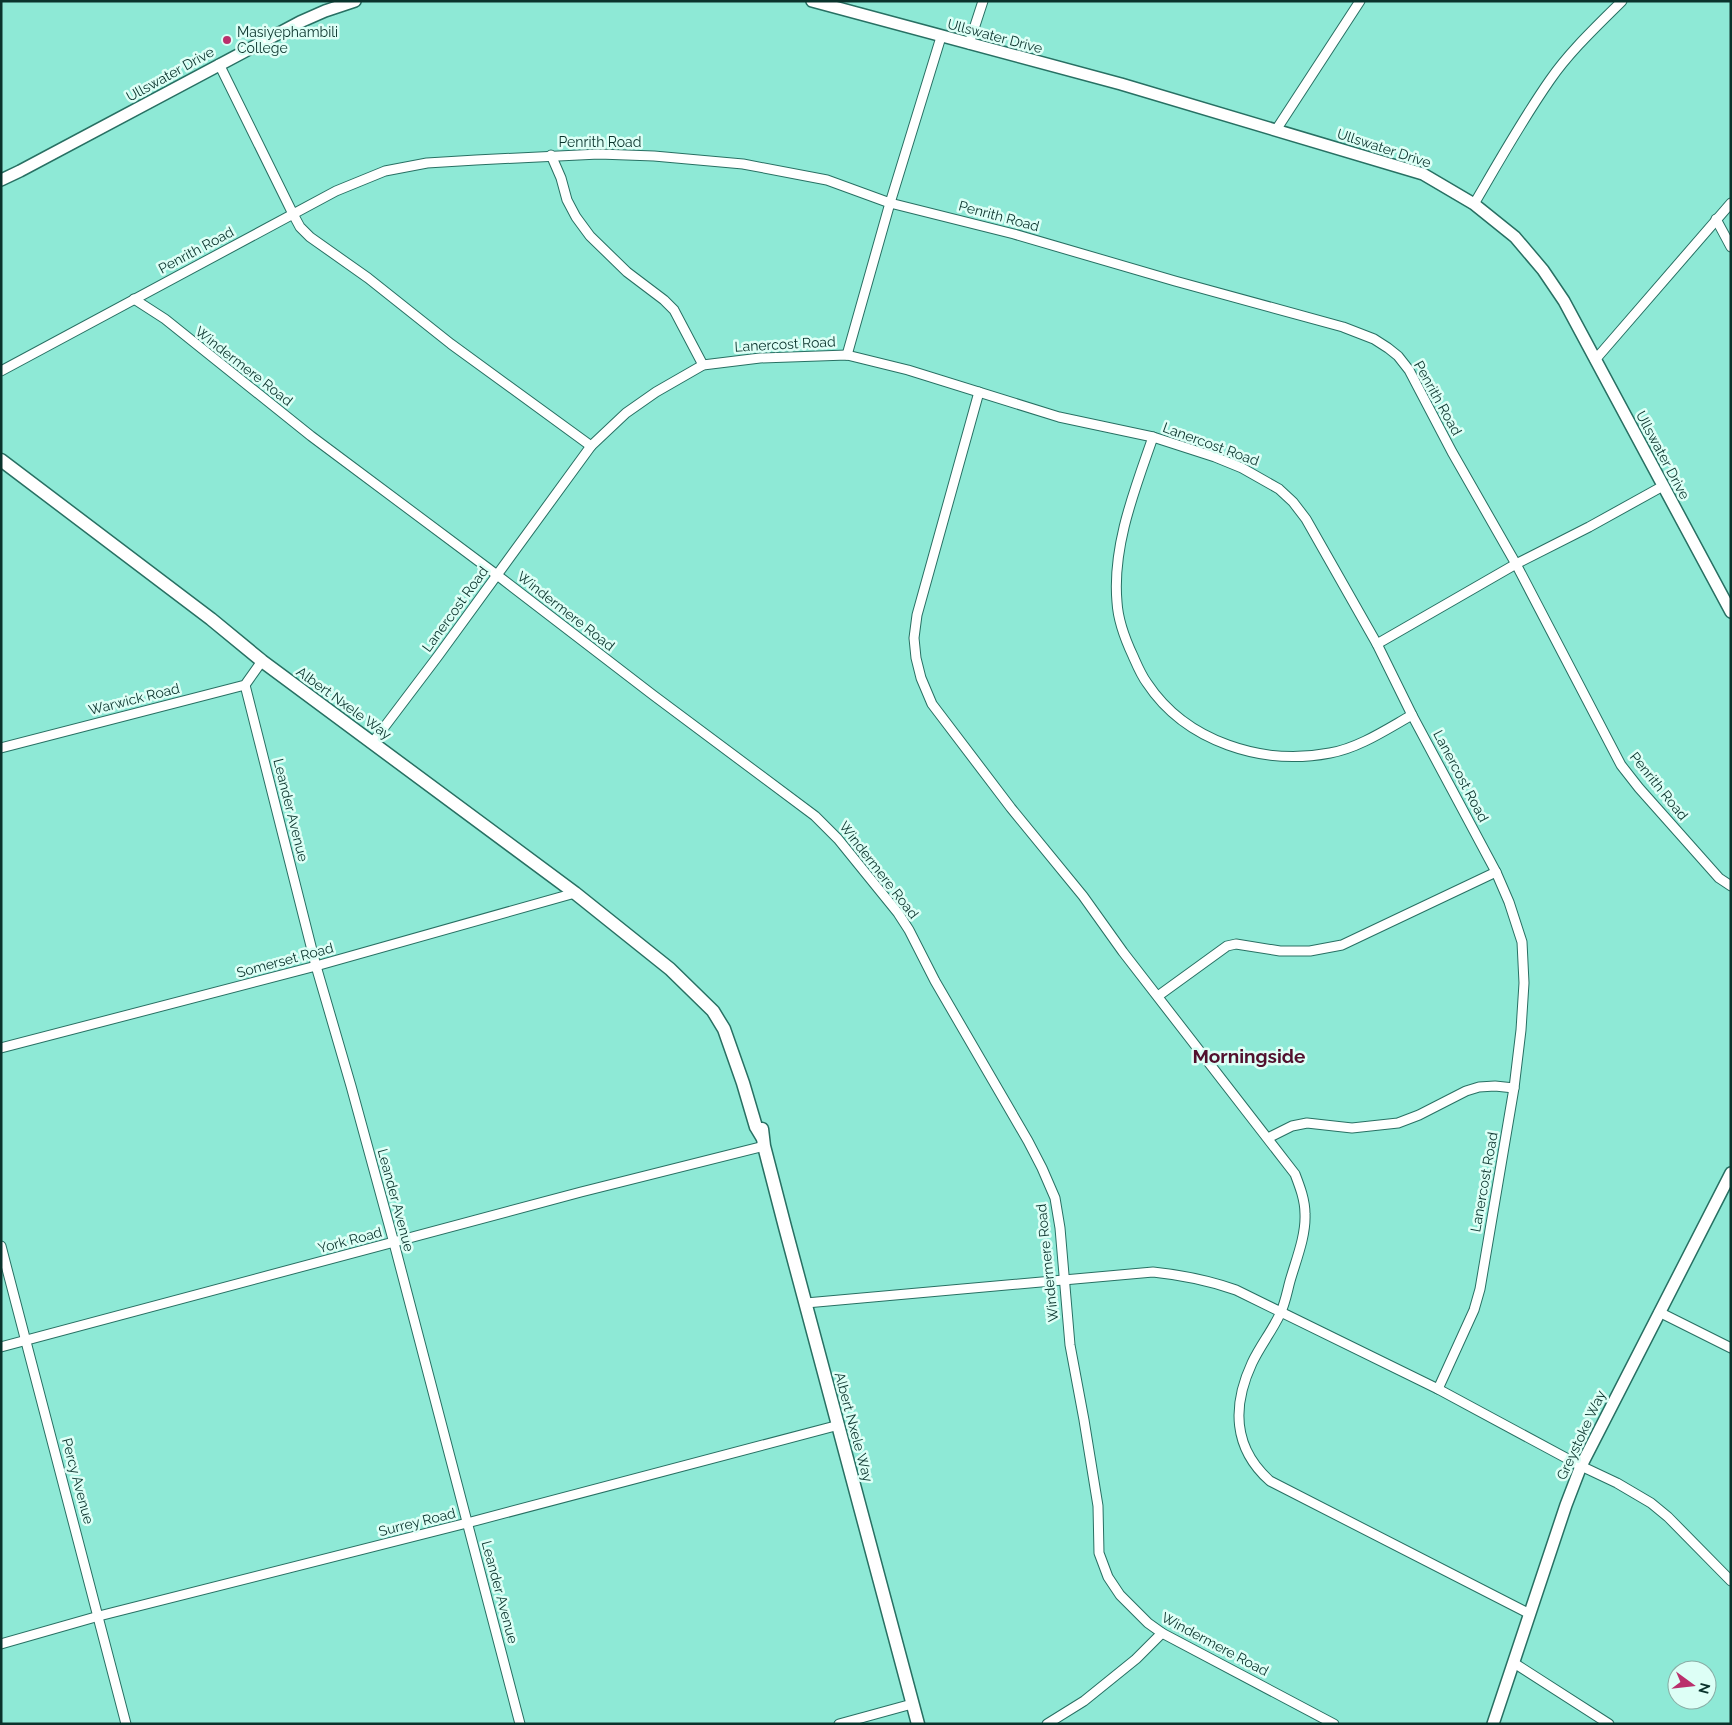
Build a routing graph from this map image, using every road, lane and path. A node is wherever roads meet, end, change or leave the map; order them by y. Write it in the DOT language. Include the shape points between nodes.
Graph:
graph roads {
  1 [pos="355,1"];
  2 [pos="812,1"];
  3 [pos="983,1"];
  4 [pos="1360,1"];
  5 [pos="1622,1"];
  6 [pos="941,36"];
  7 [pos="969,44"];
  8 [pos="218,64"];
  9 [pos="1276,130"];
  10 [pos="551,156"];
  11 [pos="1,180"];
  12 [pos="890,203"];
  13 [pos="1731,203"];
  14 [pos="1474,204"];
  15 [pos="293,214"];
  16 [pos="1716,219"];
  17 [pos="1731,247"];
  18 [pos="134,299"];
  19 [pos="847,355"];
  20 [pos="1594,360"];
  21 [pos="702,365"];
  22 [pos="1,371"];
  23 [pos="979,392"];
  24 [pos="1153,437"];
  25 [pos="591,446"];
  26 [pos="1,460"];
  27 [pos="1663,486"];
  28 [pos="1516,564"];
  29 [pos="497,574"];
  30 [pos="1731,612"];
  31 [pos="1377,644"];
  32 [pos="262,660"];
  33 [pos="245,685"];
  34 [pos="1412,715"];
  35 [pos="373,742"];
  36 [pos="1,748"];
  37 [pos="1496,872"];
  38 [pos="1731,886"];
  39 [pos="575,893"];
  40 [pos="316,966"];
  41 [pos="1158,996"];
  42 [pos="1,1048"];
  43 [pos="1514,1088"];
  44 [pos="1268,1138"];
  45 [pos="763,1141"];
  46 [pos="1731,1173"];
  47 [pos="394,1243"];
  48 [pos="1,1246"];
  49 [pos="1064,1280"];
  50 [pos="806,1303"];
  51 [pos="1281,1312"];
  52 [pos="1659,1312"];
  53 [pos="26,1340"];
  54 [pos="1,1347"];
  55 [pos="1731,1348"];
  56 [pos="1438,1390"];
  57 [pos="838,1425"];
  58 [pos="1581,1466"];
  59 [pos="467,1523"];
  60 [pos="1731,1581"];
  61 [pos="1530,1614"];
  62 [pos="99,1616"];
  63 [pos="1162,1633"];
  64 [pos="1,1644"];
  65 [pos="1514,1663"];
  66 [pos="912,1704"];
  67 [pos="1321,1721"];
  68 [pos="126,1724"];
  69 [pos="520,1724"];
  70 [pos="839,1724"];
  71 [pos="918,1724"];
  72 [pos="1047,1724"];
  73 [pos="1334,1724"];
  74 [pos="1493,1724"];
  75 [pos="1609,1724"];
  1 -- 8 [label="street, Ullswater Drive" via="300,22"];
  2 -- 6 [label="street, Ullswater Drive"];
  3 -- 7 [label="street"];
  4 -- 9 [label="street"];
  5 -- 14 [label="street" via="1550,79"];
  6 -- 7 [label="street, Ullswater Drive"];
  6 -- 12 [label="street"];
  7 -- 9 [label="street, Ullswater Drive"];
  8 -- 11 [label="street, Ullswater Drive"];
  8 -- 15 [label="street"];
  9 -- 14 [label="street, Ullswater Drive" via="1423,174"];
  10 -- 12 [label="street, Penrith Road" via="654,156 744,164 827,180"];
  10 -- 15 [label="street, Penrith Road" via="427,163 385,171 336,191"];
  10 -- 21 [label="street" via="576,217 590,236 627,272 674,310"];
  12 -- 19 [label="street"];
  12 -- 28 [label="street, Penrith Road" via="1014,234 1344,327 1374,339 1398,356 1409,370"];
  13 -- 16 [label="street"];
  14 -- 20 [label="street, Ullswater Drive" via="1515,237 1543,270 1564,301"];
  15 -- 18 [label="street, Penrith Road"];
  15 -- 25 [label="street" via="300,227 316,242"];
  16 -- 17 [label="street"];
  16 -- 20 [label="street"];
  18 -- 22 [label="street, Penrith Road"];
  18 -- 29 [label="street, Windermere Road"];
  19 -- 21 [label="street, Lanercost Road" via="760,358"];
  19 -- 23 [label="street, Lanercost Road"];
  20 -- 27 [label="street, Ullswater Drive"];
  21 -- 25 [label="street, Lanercost Road" via="626,413"];
  23 -- 24 [label="street, Lanercost Road" via="1059,417"];
  23 -- 41 [label="street" via="917,615 914,638 921,678 937,711 1084,896"];
  24 -- 31 [label="street, Lanercost Road" via="1242,468 1279,489 1306,519"];
  24 -- 34 [label="street" via="1123,536 1117,572 1117,602 1128,646 1155,694 1192,728 1220,742 1267,756 1287,758 1331,753 1350,747"];
  25 -- 29 [label="street, Lanercost Road"];
  26 -- 32 [label="main road, Albert Nxele Way"];
  27 -- 28 [label="street"];
  27 -- 30 [label="street, Ullswater Drive"];
  28 -- 31 [label="street"];
  28 -- 38 [label="street, Penrith Road" via="1621,765 1713,871"];
  29 -- 35 [label="street, Lanercost Road"];
  29 -- 49 [label="street, Windermere Road" via="816,816 880,890 909,930 1042,1168 1054,1198 1060,1228"];
  31 -- 34 [label="street, Lanercost Road"];
  32 -- 33 [label="street"];
  32 -- 35 [label="main road, Albert Nxele Way"];
  33 -- 36 [label="street, Warwick Road"];
  33 -- 40 [label="street, Leander Avenue"];
  34 -- 37 [label="street, Lanercost Road"];
  35 -- 39 [label="main road, Albert Nxele Way"];
  37 -- 41 [label="street" via="1342,945 1310,952 1236,944 1227,946"];
  37 -- 43 [label="street, Lanercost Road" via="1522,942 1524,983"];
  39 -- 40 [label="street, Somerset Road"];
  39 -- 45 [label="main road, Albert Nxele Way" via="670,969 684,975 719,1006 731,1026 732,1038 762,1126"];
  40 -- 42 [label="street, Somerset Road"];
  40 -- 47 [label="street, Leander Avenue"];
  41 -- 44 [label="street"];
  43 -- 44 [label="street" via="1479,1087 1398,1123 1352,1128 1306,1122"];
  43 -- 56 [label="street, Lanercost Road" via="1480,1289 1474,1310"];
  44 -- 51 [label="street" via="1295,1174 1305,1214 1305,1227"];
  45 -- 47 [label="street, York Road"];
  45 -- 50 [label="main road, Albert Nxele Way"];
  46 -- 52 [label="street, Greystoke Way"];
  47 -- 53 [label="street, York Road"];
  47 -- 59 [label="street, Leander Avenue"];
  48 -- 53 [label="street, Percy Avenue"];
  49 -- 50 [label="street"];
  49 -- 51 [label="street" via="1153,1272 1187,1276 1236,1290"];
  49 -- 63 [label="street, Windermere Road" via="1070,1345 1098,1506 1099,1553 1108,1577 1120,1595"];
  50 -- 57 [label="main road, Albert Nxele Way"];
  51 -- 56 [label="street"];
  51 -- 61 [label="street" via="1252,1363 1238,1414 1245,1444 1260,1472 1285,1490"];
  52 -- 55 [label="street"];
  52 -- 58 [label="street, Greystoke Way"];
  53 -- 54 [label="street, York Road"];
  53 -- 62 [label="street, Percy Avenue"];
  56 -- 58 [label="street"];
  57 -- 59 [label="street, Surrey Road"];
  57 -- 66 [label="main road, Albert Nxele Way"];
  58 -- 60 [label="street" via="1651,1503"];
  58 -- 61 [label="street, Greystoke Way"];
  59 -- 62 [label="street, Surrey Road"];
  59 -- 69 [label="street, Leander Avenue"];
  61 -- 65 [label="street, Greystoke Way"];
  62 -- 64 [label="street, Surrey Road"];
  62 -- 68 [label="street, Percy Avenue"];
  63 -- 67 [label="street, Windermere Road"];
  63 -- 72 [label="street" via="1136,1659 1084,1701"];
  65 -- 74 [label="street, Greystoke Way"];
  65 -- 75 [label="street"];
  66 -- 70 [label="street"];
  66 -- 71 [label="main road, Albert Nxele Way"];
  67 -- 73 [label="street, Windermere Road"];
}
